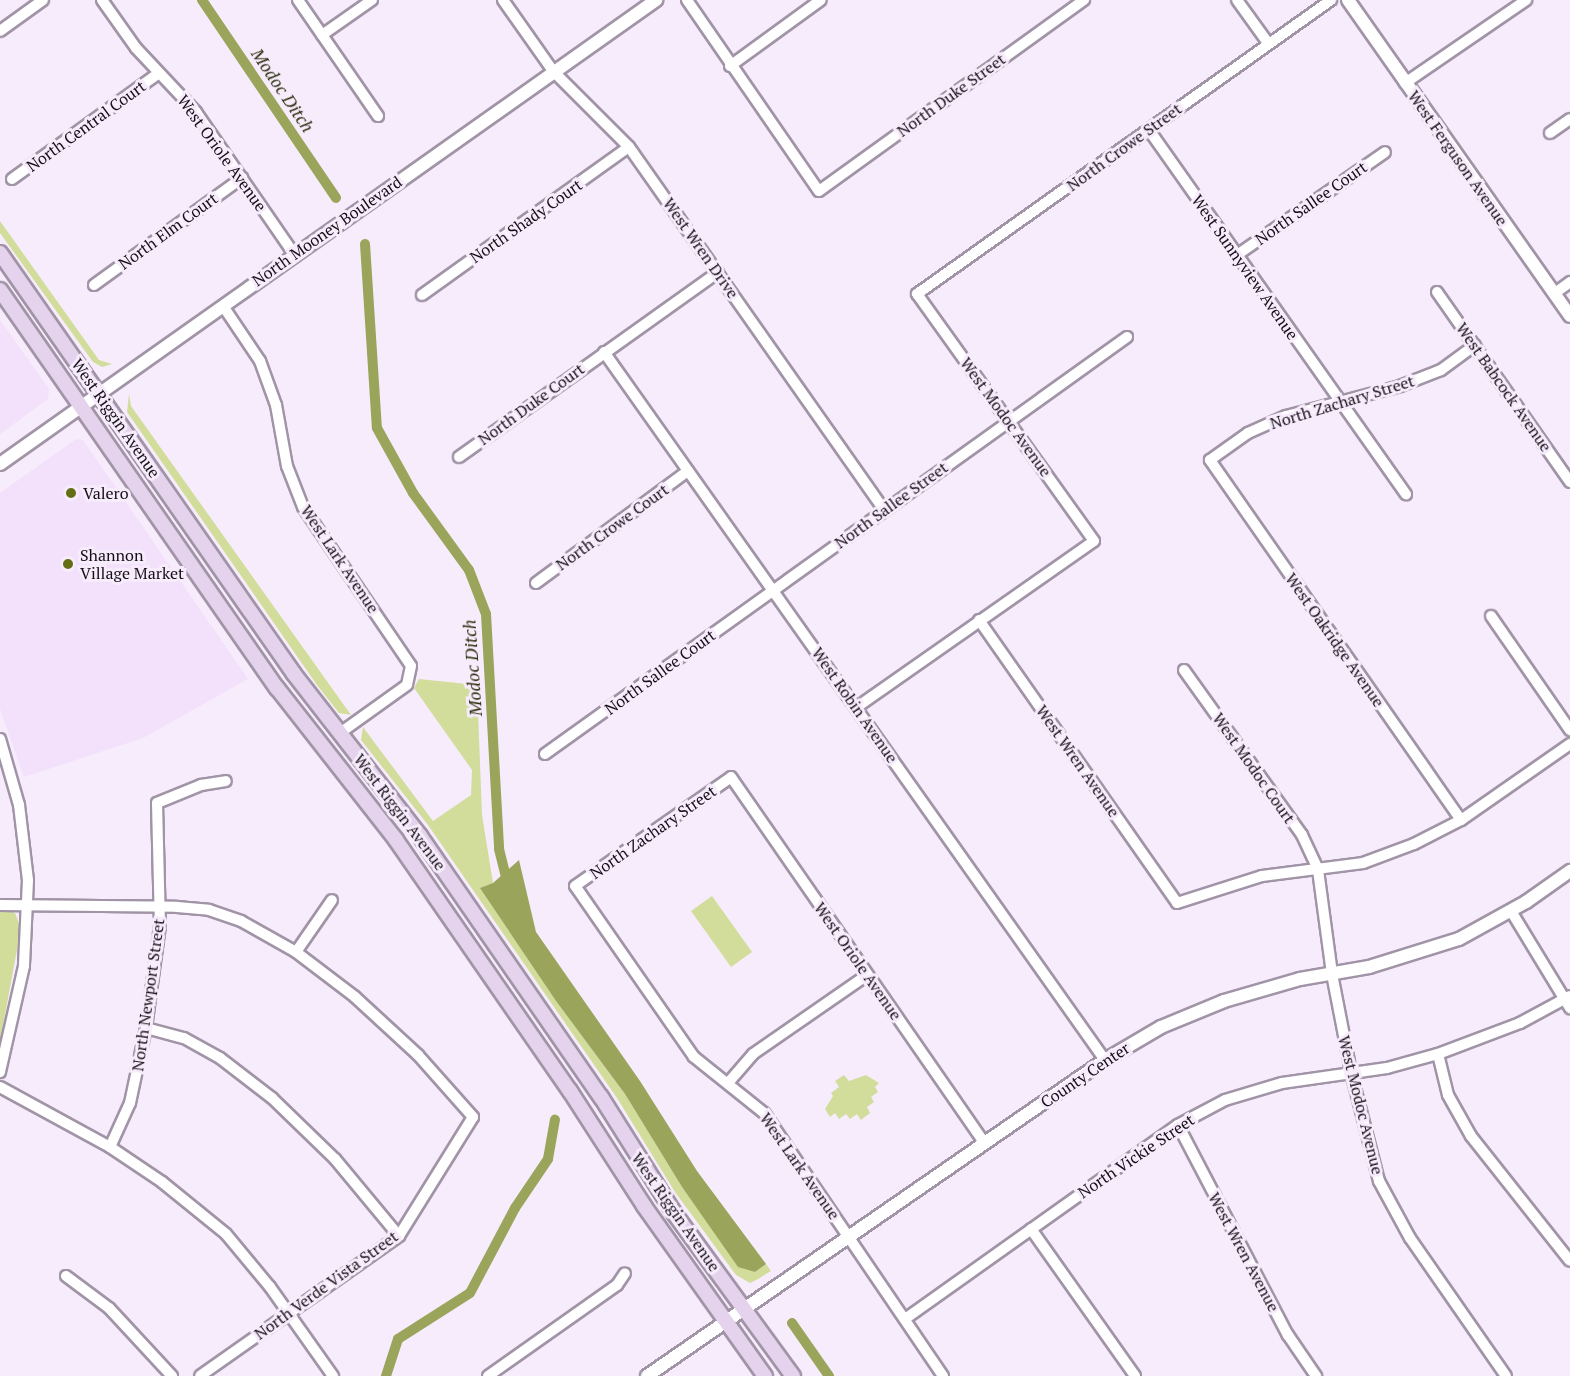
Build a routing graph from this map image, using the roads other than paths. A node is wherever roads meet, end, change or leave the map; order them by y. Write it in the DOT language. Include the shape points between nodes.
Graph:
graph roads {
  1 [pos="43,0"];
  2 [pos="102,0"];
  3 [pos="298,0"];
  4 [pos="372,0"];
  5 [pos="503,0"];
  6 [pos="656,0"];
  7 [pos="687,0"];
  8 [pos="821,0"];
  9 [pos="1084,0"];
  10 [pos="1237,0"];
  11 [pos="1331,0"];
  12 [pos="1348,0"];
  13 [pos="1523,1"];
  14 [pos="0,30"];
  15 [pos="322,35"];
  16 [pos="1268,43"];
  17 [pos="730,66"];
  18 [pos="553,71"];
  19 [pos="159,73"];
  20 [pos="1404,82"];
  21 [pos="378,116"];
  22 [pos="1570,119"];
  23 [pos="1149,130"];
  24 [pos="1550,133"];
  25 [pos="629,147"];
  26 [pos="1385,152"];
  27 [pos="242,178"];
  28 [pos="12,179"];
  29 [pos="0,253"];
  30 [pos="294,254"];
  31 [pos="1237,255"];
  32 [pos="718,272"];
  33 [pos="1570,282"];
  34 [pos="94,285"];
  35 [pos="0,290"];
  36 [pos="1437,292"];
  37 [pos="1555,293"];
  38 [pos="917,294"];
  39 [pos="422,295"];
  40 [pos="223,306"];
  41 [pos="1570,316"];
  42 [pos="1127,337"];
  43 [pos="1474,345"];
  44 [pos="604,352"];
  45 [pos="99,394"];
  46 [pos="1342,404"];
  47 [pos="82,407"];
  48 [pos="1008,421"];
  49 [pos="459,457"];
  50 [pos="1210,460"];
  51 [pos="0,464"];
  52 [pos="688,471"];
  53 [pos="1570,480"];
  54 [pos="1406,494"];
  55 [pos="884,510"];
  56 [pos="536,583"];
  57 [pos="774,590"];
  58 [pos="1491,616"];
  59 [pos="979,620"];
  60 [pos="1184,670"];
  61 [pos="857,707"];
  62 [pos="1570,730"];
  63 [pos="340,734"];
  64 [pos="0,739"];
  65 [pos="1570,744"];
  66 [pos="545,754"];
  67 [pos="731,777"];
  68 [pos="226,781"];
  69 [pos="1461,820"];
  70 [pos="1318,870"];
  71 [pos="1570,871"];
  72 [pos="575,886"];
  73 [pos="332,900"];
  74 [pos="27,904"];
  75 [pos="0,905"];
  76 [pos="159,906"];
  77 [pos="1511,911"];
  78 [pos="296,952"];
  79 [pos="1332,974"];
  80 [pos="867,975"];
  81 [pos="1568,1001"];
  82 [pos="146,1028"];
  83 [pos="1438,1054"];
  84 [pos="1105,1060"];
  85 [pos="0,1072"];
  86 [pos="1351,1072"];
  87 [pos="728,1083"];
  88 [pos="0,1087"];
  89 [pos="1178,1125"];
  90 [pos="985,1144"];
  91 [pos="111,1147"];
  92 [pos="1031,1228"];
  93 [pos="399,1236"];
  94 [pos="849,1237"];
  95 [pos="1570,1261"];
  96 [pos="625,1273"];
  97 [pos="66,1276"];
  98 [pos="745,1308"];
  99 [pos="288,1313"];
  100 [pos="905,1319"];
  101 [pos="726,1321"];
  102 [pos="172,1376"];
  103 [pos="200,1376"];
  104 [pos="333,1376"];
  105 [pos="488,1376"];
  106 [pos="647,1376"];
  107 [pos="765,1376"];
  108 [pos="793,1376"];
  109 [pos="943,1376"];
  110 [pos="1135,1376"];
  111 [pos="1316,1376"];
  112 [pos="1506,1376"];
  1 -- 14 [label="street"];
  2 -- 19 [label="street, West Oriole Avenue"];
  3 -- 15 [label="street"];
  4 -- 15 [label="street"];
  5 -- 18 [label="street, West Wren Drive"];
  6 -- 18 [label="street, North Mooney Boulevard"];
  7 -- 17 [label="street"];
  8 -- 17 [label="street"];
  9 -- 17 [label="street, North Duke Street" via="819,191"];
  10 -- 16 [label="street"];
  11 -- 16 [label="street, North Crowe Street"];
  12 -- 20 [label="street, West Ferguson Avenue"];
  13 -- 20 [label="street"];
  15 -- 21 [label="street"];
  16 -- 23 [label="street, North Crowe Street"];
  18 -- 25 [label="street, West Wren Drive"];
  18 -- 30 [label="street, North Mooney Boulevard"];
  19 -- 27 [label="street, West Oriole Avenue" via="196,112"];
  19 -- 28 [label="street, North Central Court"];
  20 -- 37 [label="street, West Ferguson Avenue"];
  22 -- 24 [label="street"];
  23 -- 31 [label="street, West Sunnyview Avenue"];
  23 -- 38 [label="street, North Crowe Street"];
  25 -- 32 [label="street, West Wren Drive"];
  25 -- 39 [label="street, North Shady Court"];
  26 -- 31 [label="street, North Sallee Court"];
  27 -- 30 [label="street, West Oriole Avenue"];
  27 -- 34 [label="street, North Elm Court"];
  29 -- 45 [label="main road, West Riggin Avenue"];
  30 -- 40 [label="street, North Mooney Boulevard"];
  31 -- 46 [label="street, West Sunnyview Avenue"];
  32 -- 44 [label="street"];
  32 -- 55 [label="street, West Wren Drive"];
  33 -- 37 [label="street"];
  35 -- 47 [label="main road, West Riggin Avenue"];
  36 -- 43 [label="street, West Babcock Avenue"];
  37 -- 41 [label="street, West Ferguson Avenue"];
  38 -- 48 [label="street, West Modoc Avenue"];
  40 -- 45 [label="street, North Mooney Boulevard"];
  40 -- 63 [label="street, West Lark Avenue" via="260,361 276,405 287,466 303,507 406,656 411,676 407,685"];
  42 -- 48 [label="street"];
  43 -- 46 [label="street, North Zachary Street" via="1441,370"];
  43 -- 53 [label="street, West Babcock Avenue"];
  44 -- 49 [label="street, North Duke Court"];
  44 -- 52 [label="street, West Robin Avenue"];
  45 -- 47 [label="street, North Mooney Boulevard"];
  45 -- 63 [label="main road, West Riggin Avenue"];
  46 -- 50 [label="street, North Zachary Street" via="1286,416 1248,433"];
  46 -- 54 [label="street, West Sunnyview Avenue"];
  47 -- 51 [label="street, North Mooney Boulevard"];
  47 -- 101 [label="main road, West Riggin Avenue" via="277,688 402,849"];
  48 -- 55 [label="street, North Sallee Street"];
  48 -- 59 [label="street, West Modoc Avenue" via="1094,541"];
  50 -- 69 [label="street, West Oakridge Avenue"];
  52 -- 56 [label="street, North Crowe Court"];
  52 -- 57 [label="street, West Robin Avenue"];
  55 -- 57 [label="street, North Sallee Street"];
  57 -- 61 [label="street, West Robin Avenue"];
  57 -- 66 [label="street, North Sallee Court"];
  58 -- 62 [label="street"];
  59 -- 61 [label="street"];
  59 -- 70 [label="street, West Wren Avenue" via="1177,903 1262,876"];
  60 -- 70 [label="street, West Modoc Court" via="1302,835"];
  61 -- 84 [label="street, West Robin Avenue"];
  63 -- 98 [label="main road, West Riggin Avenue" via="426,845 601,1097 674,1213"];
  64 -- 74 [label="street" via="19,805"];
  65 -- 69 [label="street"];
  67 -- 72 [label="street, North Zachary Street"];
  67 -- 80 [label="street, West Oriole Avenue"];
  68 -- 76 [label="street, North Newport Street" via="201,785 157,803"];
  69 -- 70 [label="street" via="1414,844 1363,863"];
  70 -- 79 [label="street, West Modoc Avenue"];
  71 -- 77 [label="street, County Center"];
  72 -- 87 [label="street, West Lark Avenue" via="694,1057"];
  73 -- 78 [label="street"];
  74 -- 75 [label="street"];
  74 -- 76 [label="street"];
  74 -- 85 [label="street" via="24,966"];
  76 -- 78 [label="street" via="209,910 241,921"];
  76 -- 82 [label="street, North Newport Street"];
  77 -- 79 [label="street, County Center" via="1459,939 1369,967"];
  77 -- 81 [label="street"];
  78 -- 93 [label="street, North Verde Vista Street" via="388,1026 473,1117"];
  79 -- 84 [label="street, County Center" via="1224,1001 1161,1027"];
  79 -- 86 [label="street, West Modoc Avenue"];
  80 -- 87 [label="street" via="753,1054"];
  80 -- 90 [label="street, West Oriole Avenue"];
  81 -- 83 [label="street, North Vickie Street"];
  82 -- 91 [label="street, North Newport Street" via="130,1103"];
  82 -- 93 [label="street" via="193,1043 272,1098 335,1159"];
  83 -- 86 [label="street, North Vickie Street"];
  83 -- 95 [label="street" via="1449,1095 1471,1136"];
  84 -- 90 [label="street, County Center"];
  86 -- 89 [label="street, North Vickie Street" via="1282,1083 1225,1100"];
  86 -- 112 [label="street, West Modoc Avenue" via="1379,1181 1410,1238"];
  87 -- 94 [label="street, West Lark Avenue" via="764,1113"];
  88 -- 91 [label="street"];
  89 -- 92 [label="street, North Vickie Street"];
  89 -- 111 [label="street, West Wren Avenue" via="1288,1335"];
  90 -- 94 [label="street, County Center"];
  91 -- 99 [label="street" via="226,1234"];
  92 -- 100 [label="street, North Vickie Street"];
  92 -- 110 [label="street"];
  93 -- 99 [label="street, North Verde Vista Street"];
  94 -- 98 [label="street, County Center"];
  94 -- 100 [label="street, West Lark Avenue"];
  96 -- 105 [label="street" via="617,1285"];
  97 -- 102 [label="street" via="110,1308"];
  98 -- 101 [label="street, County Center"];
  98 -- 108 [label="main road, West Riggin Avenue"];
  99 -- 103 [label="street, North Verde Vista Street"];
  99 -- 104 [label="street"];
  100 -- 109 [label="street, West Lark Avenue"];
  101 -- 106 [label="street, County Center"];
  101 -- 107 [label="main road, West Riggin Avenue"];
}
